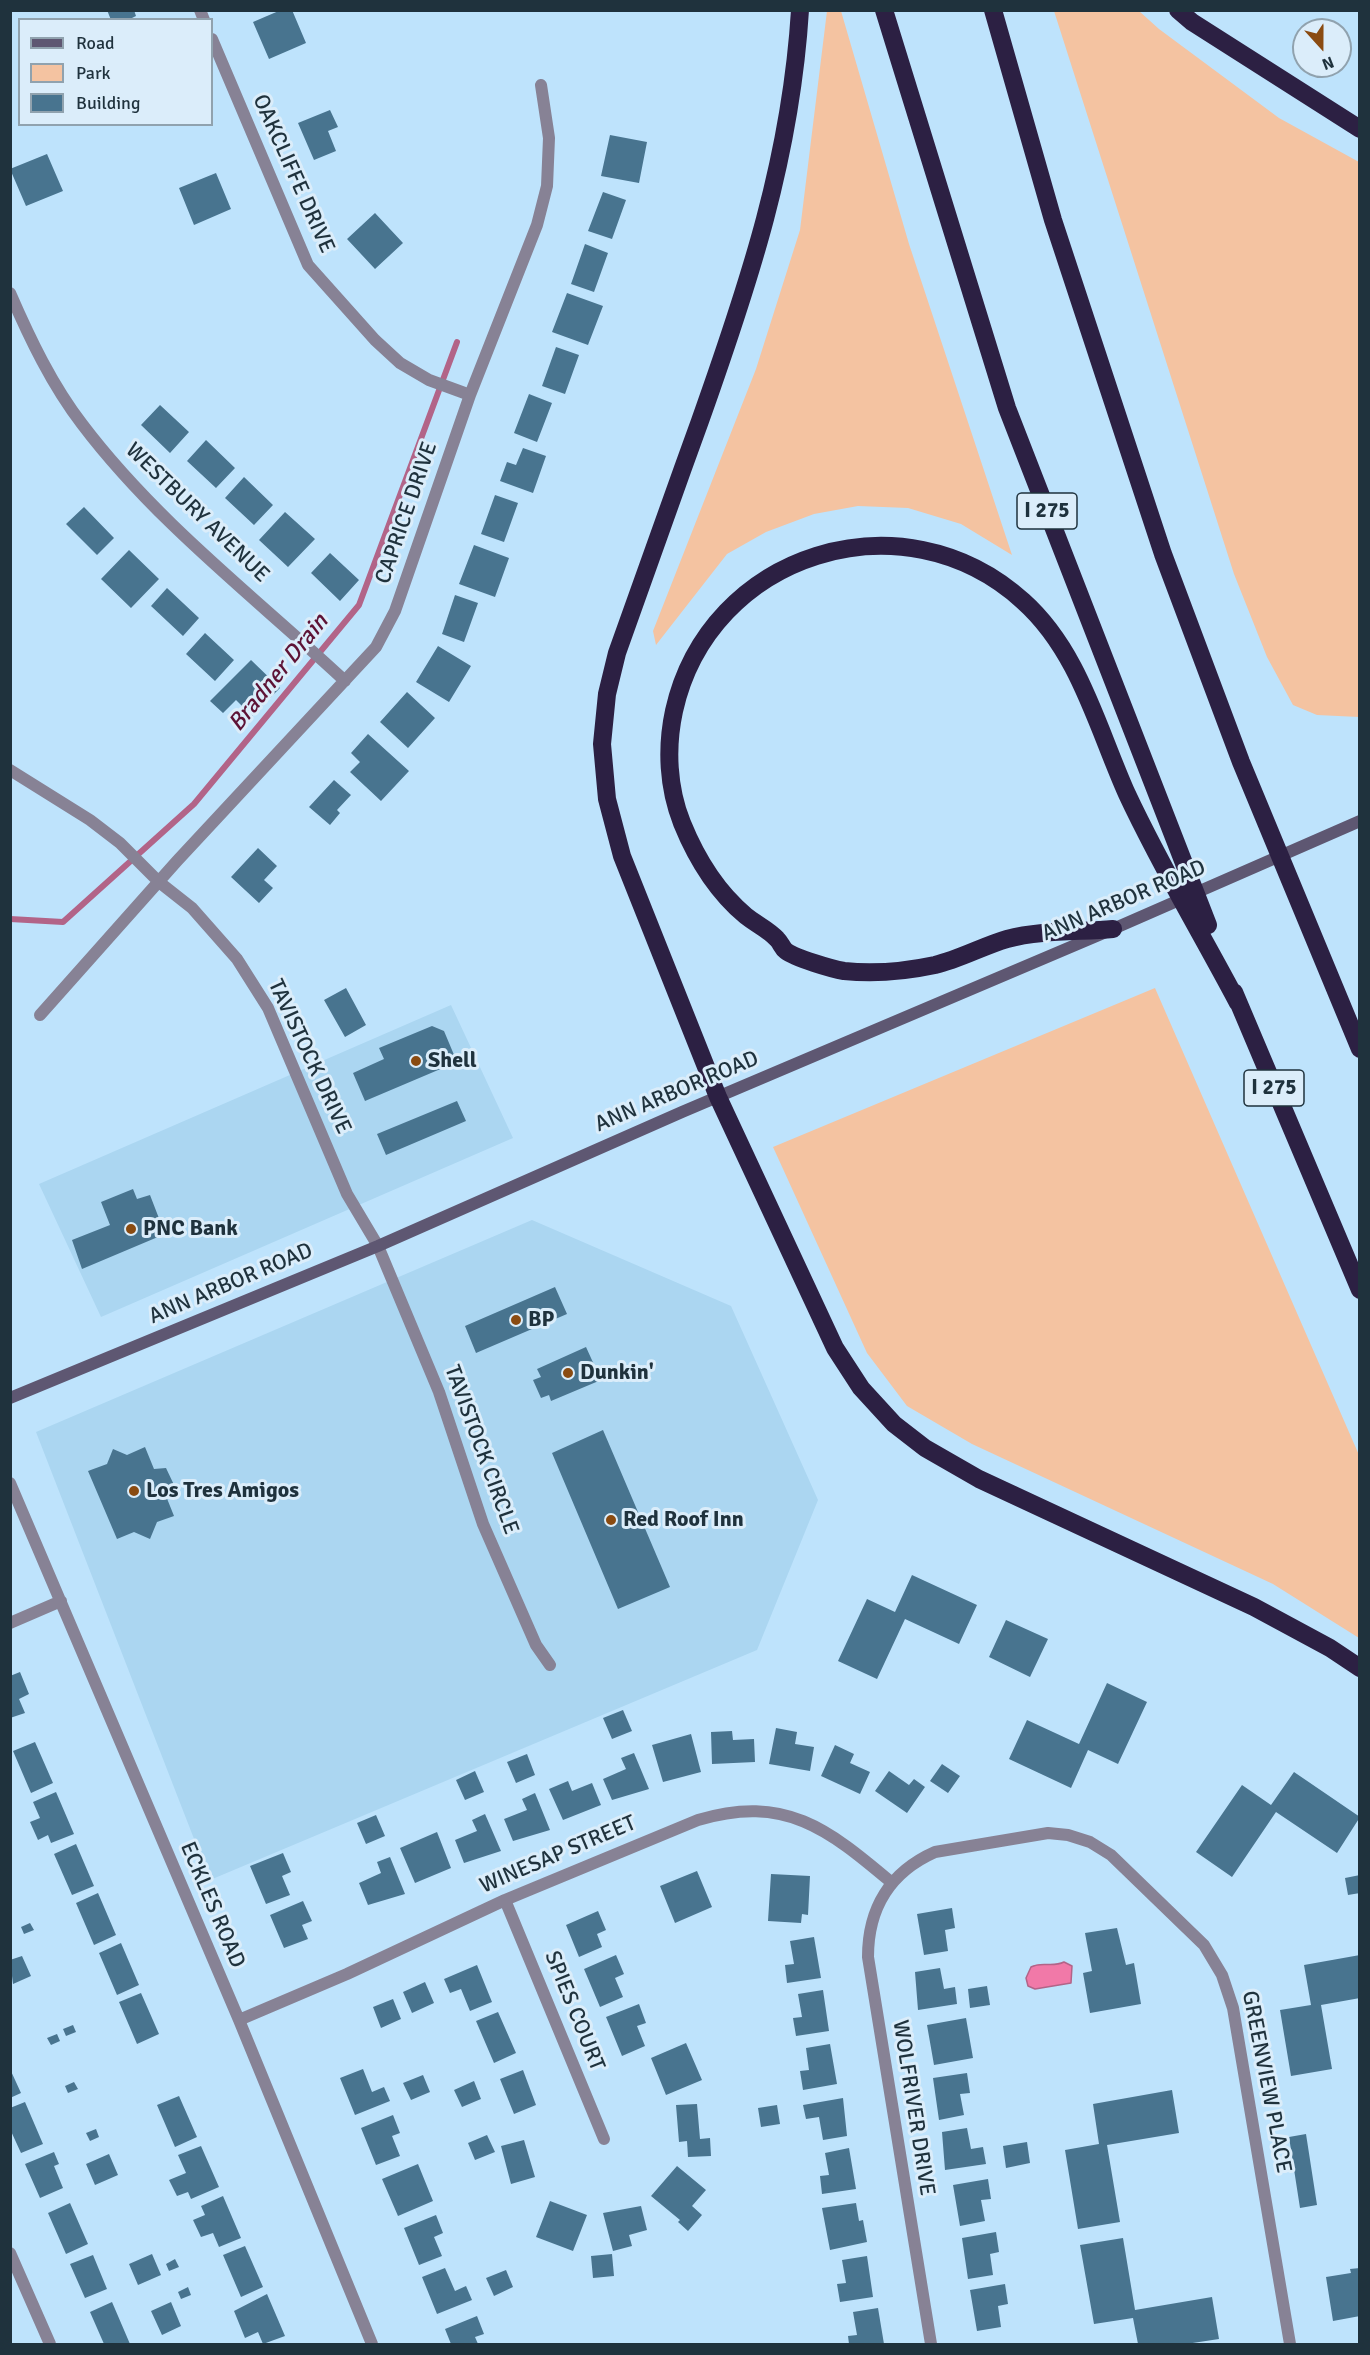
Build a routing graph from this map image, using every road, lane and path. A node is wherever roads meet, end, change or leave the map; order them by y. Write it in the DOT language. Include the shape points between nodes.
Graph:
graph roads {
  1 [pos="800,10"];
  2 [pos="884,10"];
  3 [pos="993,10"];
  4 [pos="1178,10"];
  5 [pos="213,41"];
  6 [pos="541,85"];
  7 [pos="1359,129"];
  8 [pos="10,293"];
  9 [pos="470,395"];
  10 [pos="345,681"];
  11 [pos="10,770"];
  12 [pos="1359,821"];
  13 [pos="159,882"];
  14 [pos="1113,929"];
  15 [pos="1238,1003"];
  16 [pos="40,1015"];
  17 [pos="1359,1049"];
  18 [pos="718,1097"];
  19 [pos="378,1246"];
  20 [pos="1359,1290"];
  21 [pos="10,1398"];
  22 [pos="10,1483"];
  23 [pos="61,1601"];
  24 [pos="10,1623"];
  25 [pos="550,1665"];
  26 [pos="1359,1668"];
  27 [pos="891,1882"];
  28 [pos="505,1900"];
  29 [pos="238,2020"];
  30 [pos="604,2139"];
  31 [pos="10,2253"];
  32 [pos="15,2274"];
  33 [pos="50,2344"];
  34 [pos="372,2344"];
  35 [pos="931,2344"];
  36 [pos="1290,2344"];
  1 -- 18 [label="highway" via="781,160 763,236 617,653 604,719 604,778 619,847"];
  2 -- 15 [label="highway, I 275" via="1007,408"];
  3 -- 17 [label="highway" via="1053,220 1163,554 1241,762"];
  4 -- 7 [label="highway"];
  5 -- 9 [label="street, OAKCLIFFE DRIVE" via="308,265 400,363 429,380"];
  6 -- 9 [label="street, CAPRICE DRIVE" via="549,138 547,186 537,225"];
  8 -- 10 [label="street, WESTBURY AVENUE" via="57,388 117,467"];
  9 -- 10 [label="street, CAPRICE DRIVE" via="395,611 376,647"];
  10 -- 13 [label="street, CAPRICE DRIVE"];
  11 -- 13 [label="street, TAVISTOCK DRIVE" via="90,820 143,863"];
  12 -- 14 [label="main road, ANN ARBOR ROAD"];
  13 -- 16 [label="street, CAPRICE DRIVE"];
  13 -- 19 [label="street, TAVISTOCK DRIVE" via="215,933 268,1008 347,1194"];
  14 -- 15 [label="highway" via="1011,938 937,964 895,971 842,970 787,952 776,937 732,905 714,885 692,847 673,793 670,739 679,690 692,658 711,628 740,598 768,577 813,557 861,546 898,545 926,550 960,561 1004,585 1026,603 1068,655 1128,796"];
  14 -- 18 [label="main road, ANN ARBOR ROAD"];
  15 -- 20 [label="highway, I 275"];
  18 -- 19 [label="main road, ANN ARBOR ROAD"];
  18 -- 26 [label="highway" via="835,1348 861,1388 894,1424 925,1448 980,1479 1254,1607"];
  19 -- 21 [label="main road, ANN ARBOR ROAD"];
  19 -- 25 [label="street, TAVISTOCK CIRCLE" via="439,1392 483,1524 536,1645"];
  22 -- 23 [label="street, ECKLES ROAD"];
  23 -- 24 [label="street"];
  23 -- 29 [label="street, ECKLES ROAD"];
  27 -- 28 [label="street, WINESAP STREET" via="818,1827 779,1813 744,1810 698,1820"];
  27 -- 35 [label="street, WOLFRIVER DRIVE" via="872,1919 868,1957"];
  27 -- 36 [label="street, GREENVIEW PLACE" via="910,1864 935,1852 1034,1834 1068,1835 1111,1855 1204,1945 1222,1975 1233,2008"];
  28 -- 29 [label="street, WINESAP STREET"];
  28 -- 30 [label="street, SPIES COURT"];
  29 -- 34 [label="street, ECKLES ROAD"];
  31 -- 32 [label="street"];
  32 -- 33 [label="street"];
}
